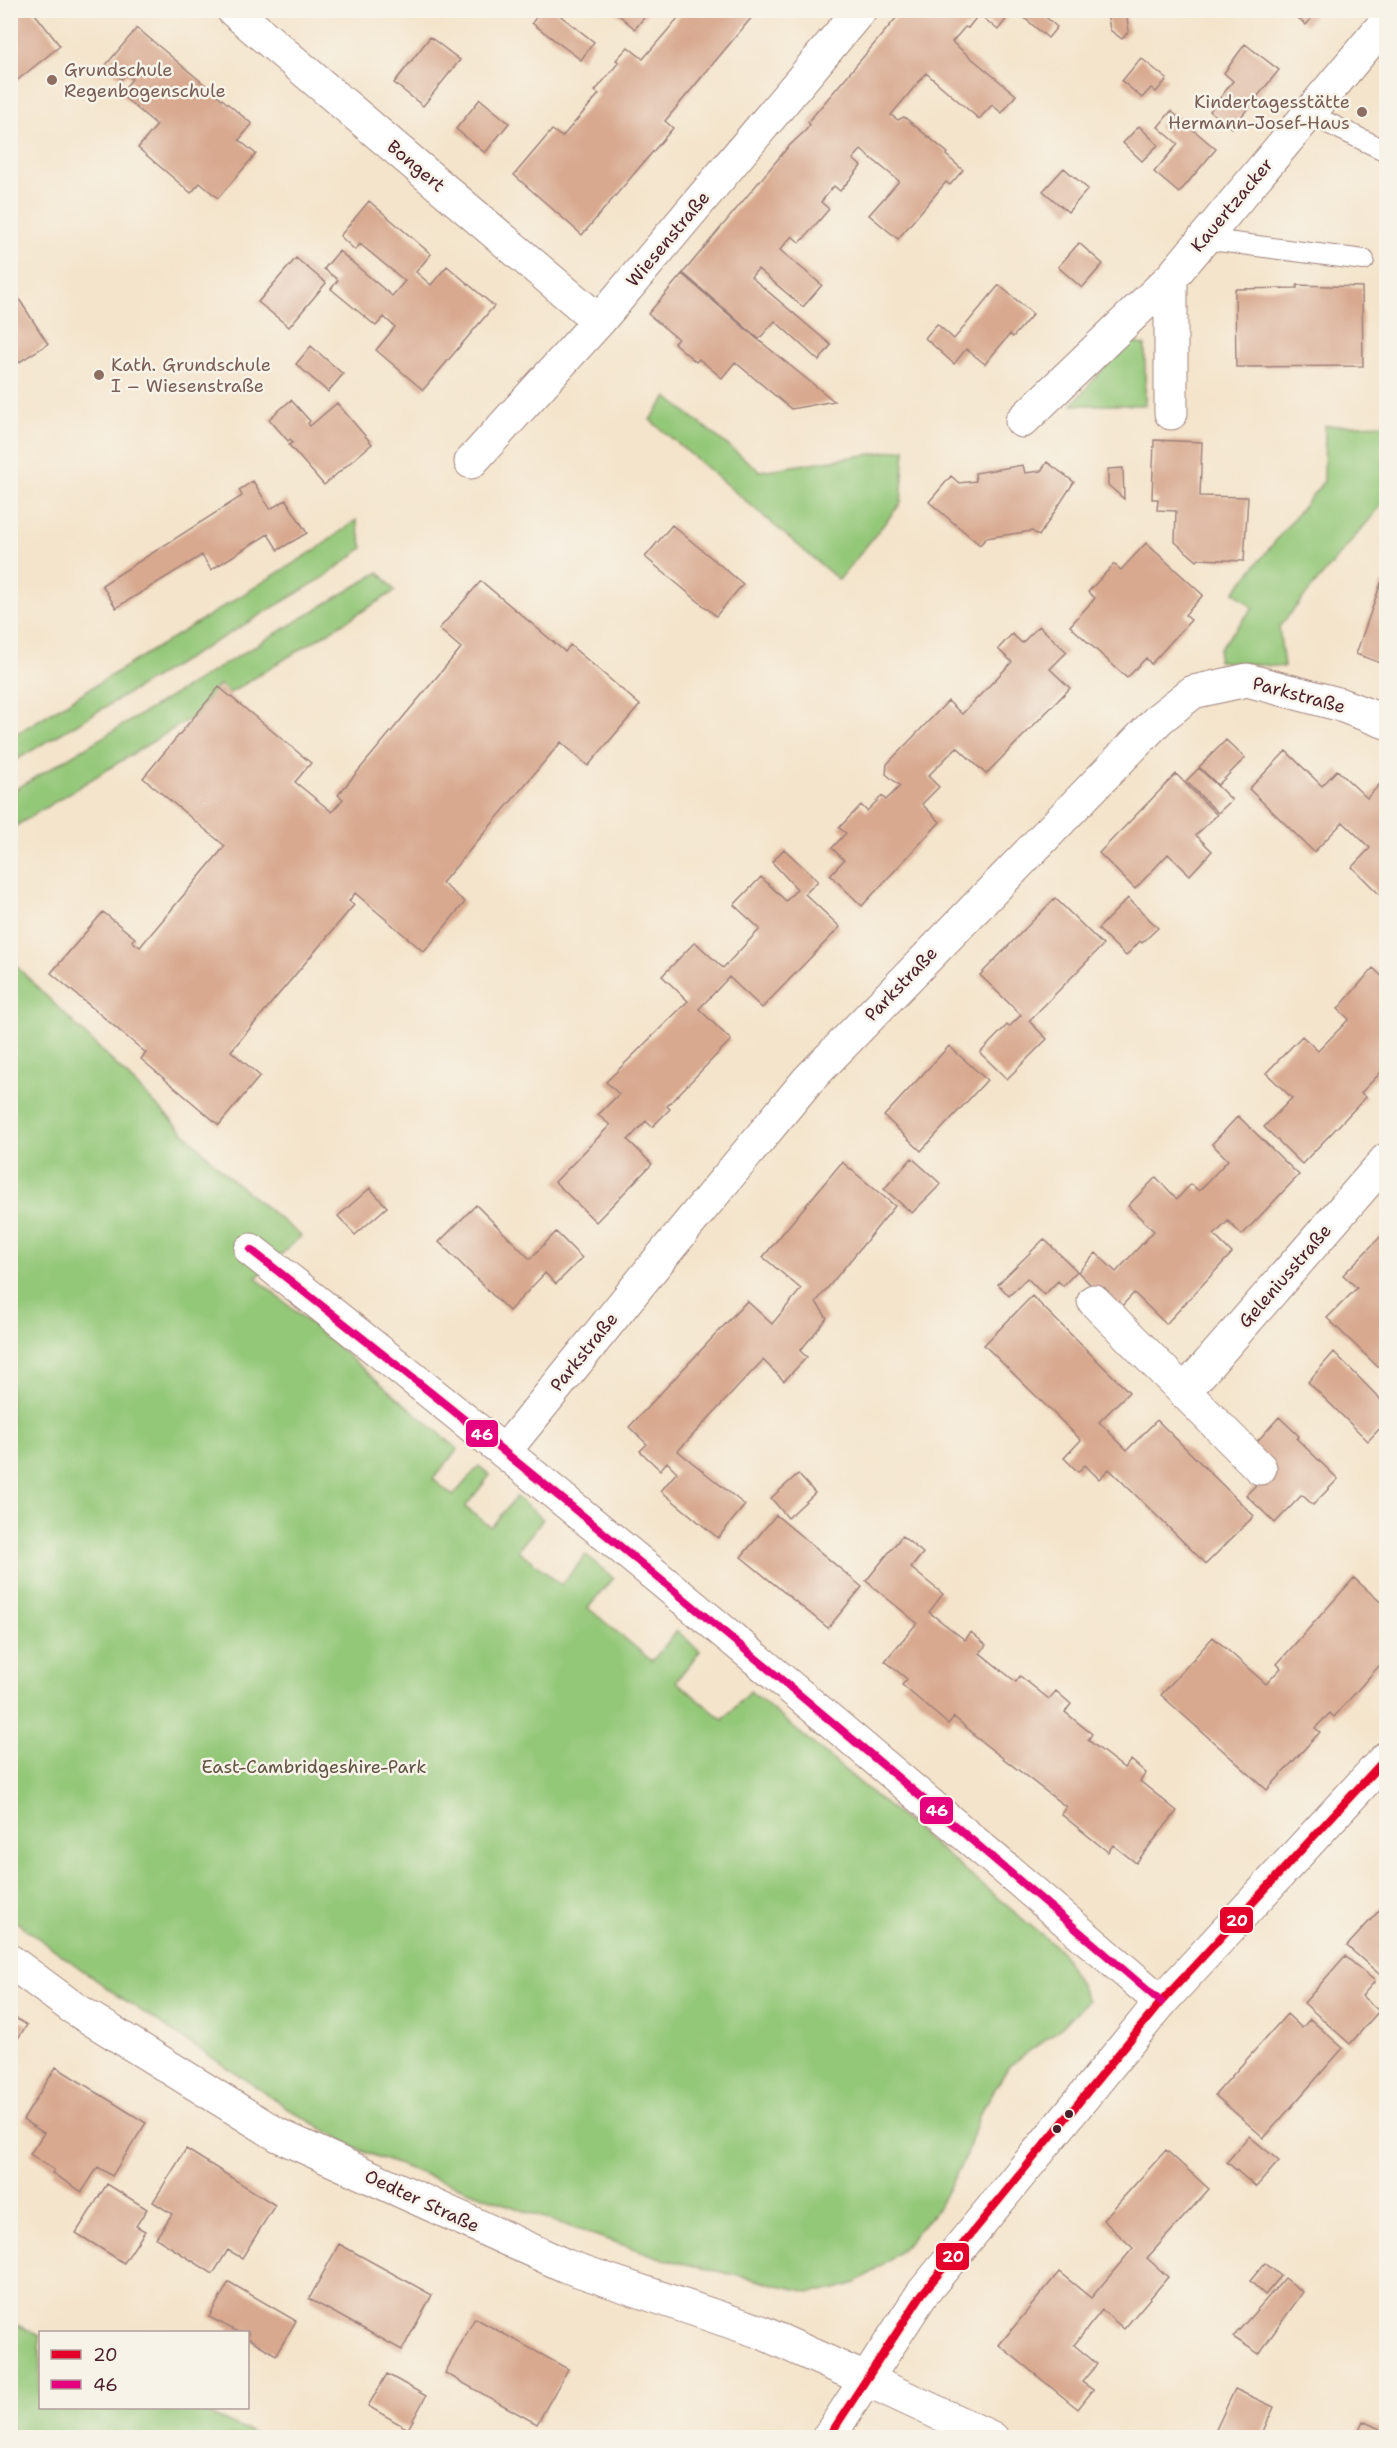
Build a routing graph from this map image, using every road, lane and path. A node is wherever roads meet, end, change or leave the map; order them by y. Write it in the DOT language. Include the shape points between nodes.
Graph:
graph roads {
  1 [pos="233,10"];
  2 [pos="860,10"];
  3 [pos="1386,22"];
  4 [pos="1309,114"];
  5 [pos="1386,151"];
  6 [pos="1203,239"];
  7 [pos="1364,260"];
  8 [pos="1170,278"];
  9 [pos="599,321"];
  10 [pos="1171,413"];
  11 [pos="1022,421"];
  12 [pos="471,462"];
  13 [pos="1386,722"];
  14 [pos="1386,1160"];
  15 [pos="251,1250"];
  16 [pos="1094,1301"];
  17 [pos="1184,1392"];
  18 [pos="504,1452"];
  19 [pos="1260,1468"];
  20 [pos="1386,1758"];
  21 [pos="10,1961"];
  22 [pos="1161,2002"];
  23 [pos="865,2379"];
  24 [pos="828,2438"];
  25 [pos="992,2438"];
  1 -- 9 [label="street, Bongert"];
  2 -- 9 [label="street, Wiesenstraße"];
  3 -- 4 [label="street, Kauertzacker"];
  4 -- 5 [label="lane"];
  4 -- 6 [label="street, Kauertzacker"];
  6 -- 7 [label="lane"];
  6 -- 8 [label="street, Kauertzacker"];
  8 -- 10 [label="street"];
  8 -- 11 [label="street, Kauertzacker"];
  9 -- 12 [label="street, Wiesenstraße"];
  13 -- 18 [label="street, Parkstraße" via="1338,704 1247,680 1193,692 1160,718 808,1080"];
  14 -- 17 [label="street, Geleniusstraße"];
  15 -- 18 [label="street"];
  16 -- 17 [label="street"];
  17 -- 19 [label="street"];
  18 -- 22 [label="street" via="804,1698"];
  20 -- 22 [label="street"];
  21 -- 23 [label="street, Oedter Straße" via="72,2007 278,2135 566,2266 761,2332"];
  22 -- 23 [label="street" via="922,2294"];
  23 -- 24 [label="street"];
  23 -- 25 [label="street, Oedter Straße"];
}
